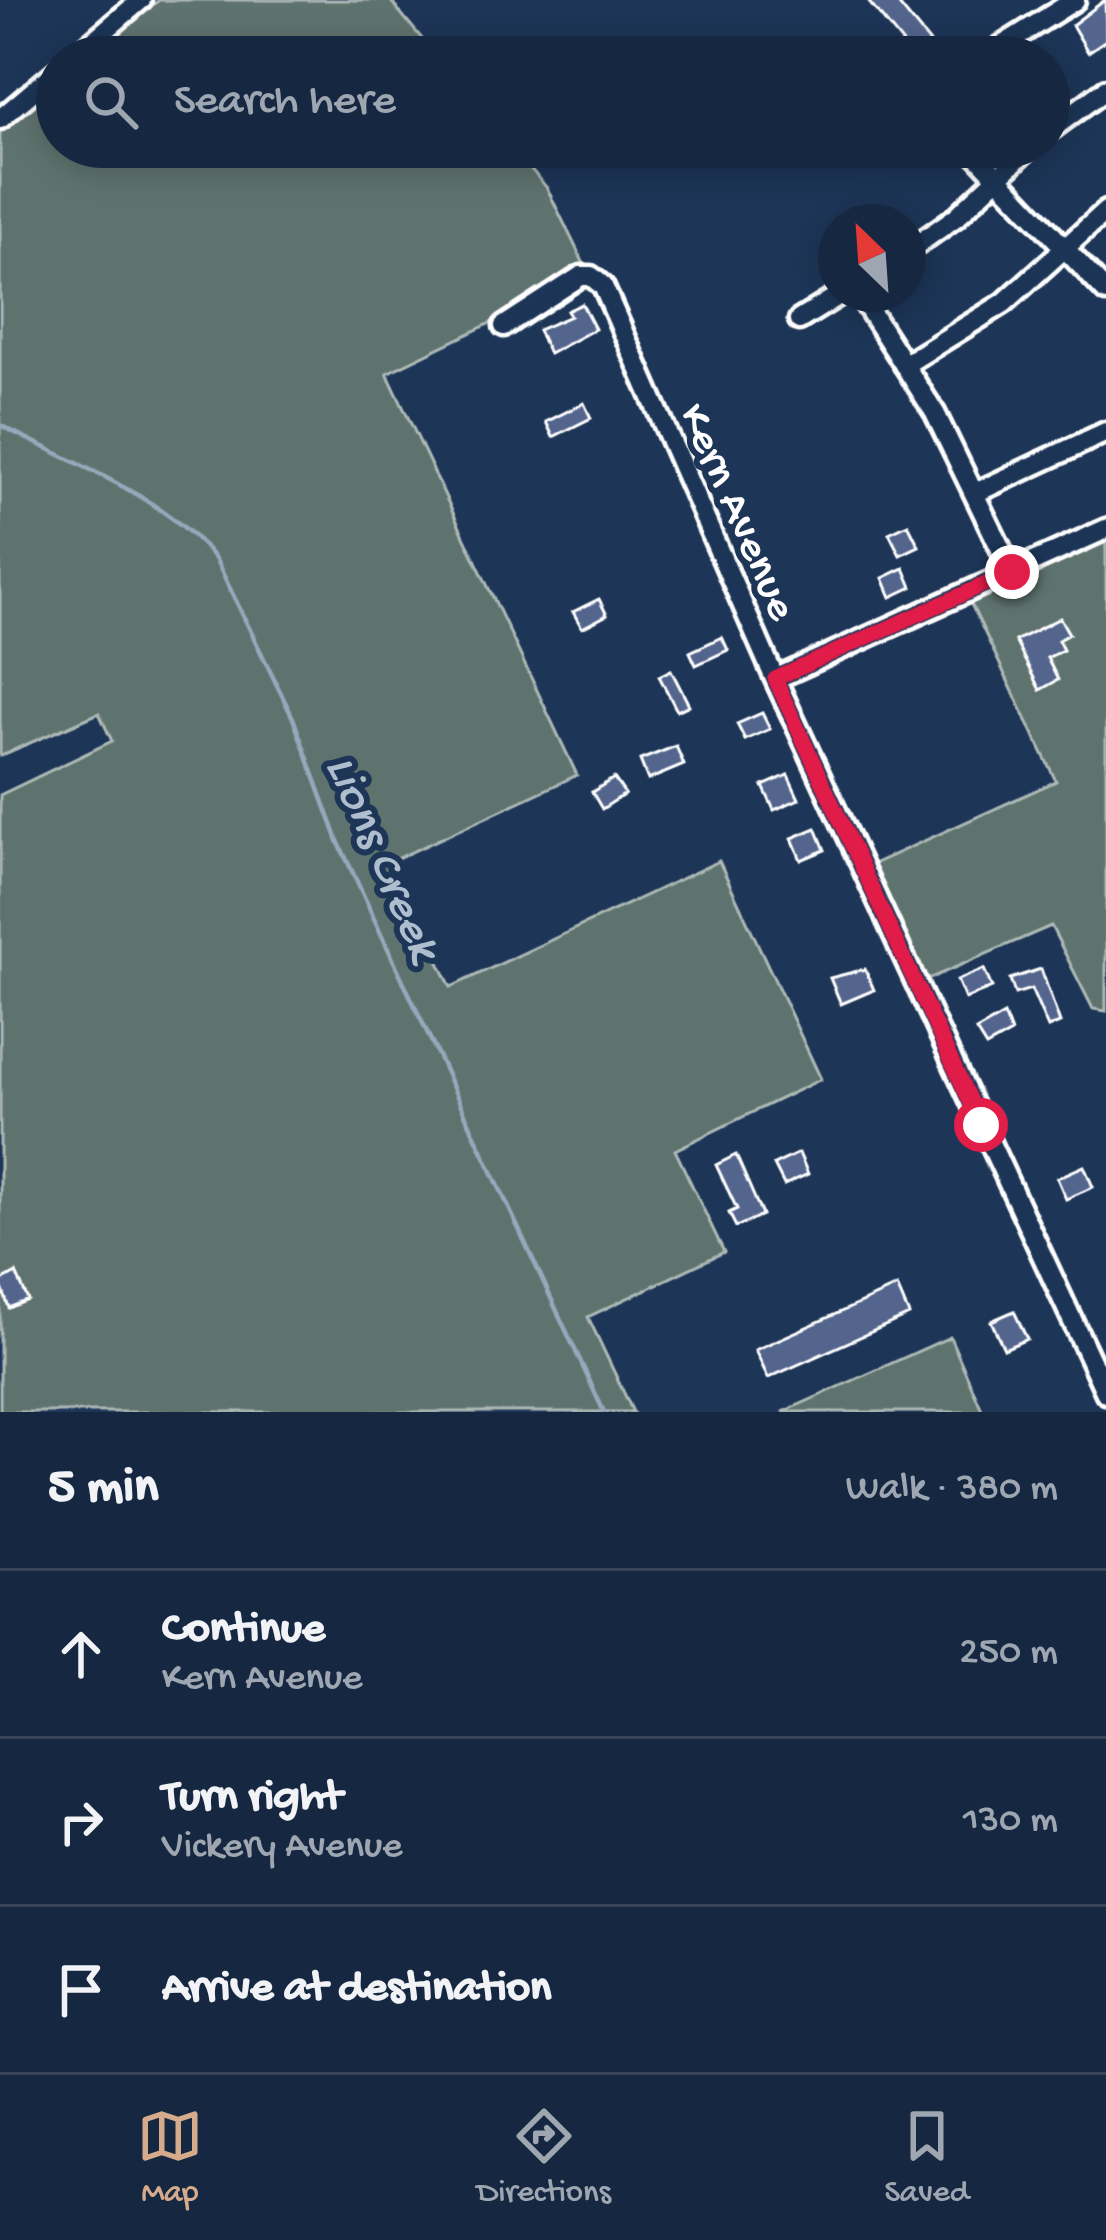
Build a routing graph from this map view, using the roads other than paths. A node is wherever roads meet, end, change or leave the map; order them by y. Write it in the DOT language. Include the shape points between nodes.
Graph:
graph roads {
  1 [pos="141,0"];
  2 [pos="1075,0"];
  3 [pos="99,36"];
  4 [pos="1018,36"];
  5 [pos="36,89"];
  6 [pos="1106,89"];
  7 [pos="1070,116"];
  8 [pos="0,119"];
  9 [pos="989,168"];
  10 [pos="1008,168"];
  11 [pos="998,178"];
  12 [pos="1106,211"];
  13 [pos="926,238"];
  14 [pos="1065,249"];
  15 [pos="1106,292"];
  16 [pos="818,309"];
  17 [pos="870,312"];
  18 [pos="800,320"];
  19 [pos="504,326"];
  20 [pos="904,365"];
  21 [pos="1106,432"];
  22 [pos="975,493"];
  23 [pos="1106,529"];
  24 [pos="1012,572"];
  25 [pos="775,679"];
  26 [pos="1106,1394"];
  1 -- 3 [label="street"];
  2 -- 4 [label="street"];
  5 -- 8 [label="street"];
  6 -- 7 [label="street"];
  9 -- 11 [label="street"];
  10 -- 11 [label="street"];
  11 -- 13 [label="street"];
  11 -- 14 [label="street"];
  12 -- 14 [label="street"];
  14 -- 15 [label="street"];
  14 -- 20 [label="street" via="1004,304"];
  16 -- 18 [label="street"];
  17 -- 20 [label="street"];
  19 -- 25 [label="street, Kern Avenue" via="581,276 603,286"];
  20 -- 22 [label="street"];
  21 -- 22 [label="street"];
  22 -- 24 [label="street"];
  23 -- 24 [label="street"];
  24 -- 25 [label="street"];
  25 -- 26 [label="street, Kern Avenue"];
}
